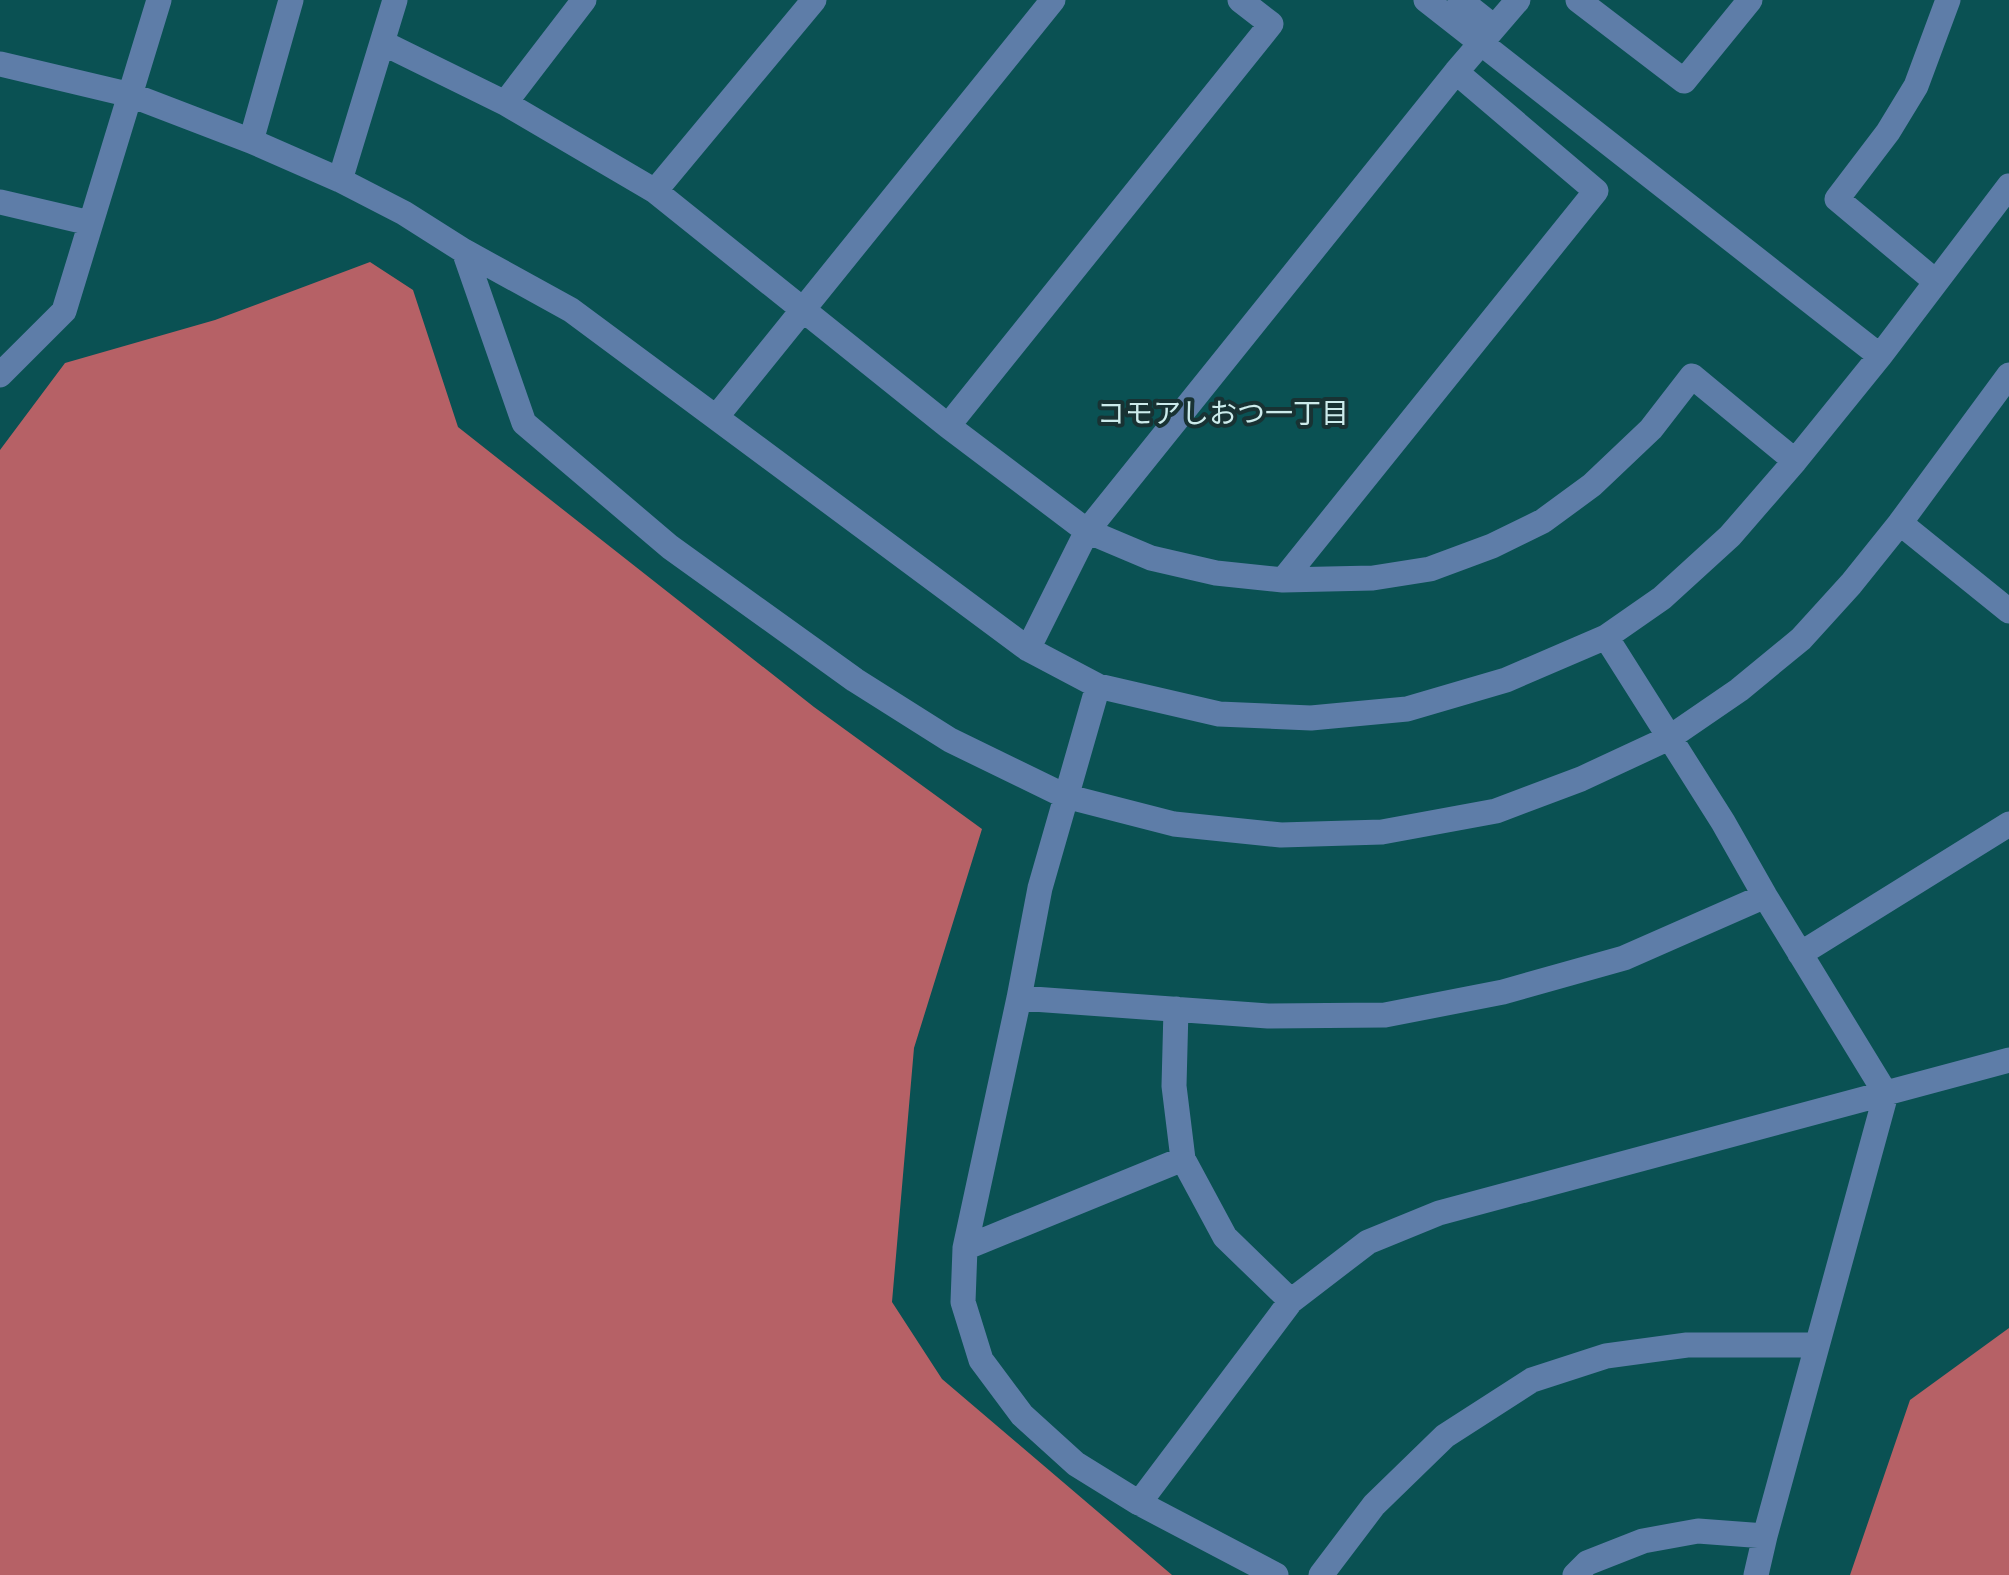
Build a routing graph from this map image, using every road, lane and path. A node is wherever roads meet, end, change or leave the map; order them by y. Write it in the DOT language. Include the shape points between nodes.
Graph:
graph roads {
  1 [pos="159,0"];
  2 [pos="291,0"];
  3 [pos="396,0"];
  4 [pos="584,0"];
  5 [pos="814,0"];
  6 [pos="1052,0"];
  7 [pos="1240,0"];
  8 [pos="1426,0"];
  9 [pos="1460,0"];
  10 [pos="1518,0"];
  11 [pos="1578,0"];
  12 [pos="1750,0"];
  13 [pos="1948,0"];
  14 [pos="1488,35"];
  15 [pos="383,43"];
  16 [pos="0,64"];
  17 [pos="1456,72"];
  18 [pos="131,95"];
  19 [pos="504,103"];
  20 [pos="251,141"];
  21 [pos="340,180"];
  22 [pos="2009,186"];
  23 [pos="656,192"];
  24 [pos="0,202"];
  25 [pos="90,223"];
  26 [pos="464,251"];
  27 [pos="1935,281"];
  28 [pos="804,309"];
  29 [pos="1880,356"];
  30 [pos="0,375"];
  31 [pos="2009,375"];
  32 [pos="717,416"];
  33 [pos="948,426"];
  34 [pos="1795,462"];
  35 [pos="1900,523"];
  36 [pos="1087,531"];
  37 [pos="1283,580"];
  38 [pos="2009,611"];
  39 [pos="1606,637"];
  40 [pos="1028,649"];
  41 [pos="1098,686"];
  42 [pos="1669,738"];
  43 [pos="1065,796"];
  44 [pos="2009,824"];
  45 [pos="1764,896"];
  46 [pos="1800,954"];
  47 [pos="1019,998"];
  48 [pos="1176,1009"];
  49 [pos="2009,1060"];
  50 [pos="1886,1094"];
  51 [pos="1183,1159"];
  52 [pos="965,1248"];
  53 [pos="1291,1301"];
  54 [pos="1817,1345"];
  55 [pos="1139,1503"];
  56 [pos="1765,1536"];
  57 [pos="1276,1575"];
  58 [pos="1321,1575"];
  59 [pos="1575,1575"];
  60 [pos="1756,1575"];
  1 -- 18 [label="street"];
  2 -- 20 [label="street"];
  3 -- 15 [label="street"];
  4 -- 19 [label="street"];
  5 -- 23 [label="street"];
  6 -- 28 [label="street"];
  7 -- 33 [label="street" via="1271,24"];
  8 -- 14 [label="street"];
  9 -- 14 [label="street"];
  10 -- 14 [label="street"];
  11 -- 12 [label="street" via="1684,81"];
  13 -- 27 [label="street" via="1916,86 1836,199"];
  14 -- 17 [label="street"];
  14 -- 29 [label="street"];
  15 -- 19 [label="street"];
  15 -- 21 [label="street"];
  16 -- 18 [label="street"];
  17 -- 36 [label="street"];
  17 -- 37 [label="street" via="1596,191"];
  18 -- 20 [label="street"];
  18 -- 25 [label="street"];
  19 -- 23 [label="street"];
  20 -- 21 [label="street"];
  21 -- 26 [label="street"];
  22 -- 27 [label="street"];
  23 -- 28 [label="street"];
  24 -- 25 [label="street"];
  25 -- 30 [label="street" via="64,312"];
  26 -- 32 [label="street" via="571,310"];
  26 -- 43 [label="street" via="524,423 670,546 855,680 950,740"];
  27 -- 29 [label="street"];
  28 -- 32 [label="street"];
  28 -- 33 [label="street"];
  29 -- 34 [label="street"];
  31 -- 35 [label="street"];
  32 -- 40 [label="street"];
  33 -- 36 [label="street"];
  34 -- 37 [label="street" via="1692,376 1651,429 1592,484 1542,521 1492,546 1430,569"];
  34 -- 39 [label="street" via="1730,536 1662,598"];
  35 -- 38 [label="street"];
  35 -- 42 [label="street" via="1801,638"];
  36 -- 37 [label="street" via="1151,558"];
  36 -- 40 [label="street"];
  39 -- 41 [label="street" via="1506,680 1407,709 1311,718 1218,714"];
  39 -- 42 [label="street"];
  40 -- 41 [label="street"];
  41 -- 43 [label="street"];
  42 -- 43 [label="street" via="1496,810 1382,832 1282,835 1174,824"];
  42 -- 45 [label="street"];
  43 -- 47 [label="street"];
  44 -- 46 [label="street"];
  45 -- 46 [label="street"];
  45 -- 48 [label="street" via="1624,958 1503,992 1385,1015"];
  46 -- 50 [label="street"];
  47 -- 48 [label="street"];
  47 -- 52 [label="street"];
  48 -- 51 [label="street" via="1174,1086"];
  49 -- 50 [label="street"];
  50 -- 53 [label="street" via="1439,1214 1368,1242"];
  50 -- 54 [label="street"];
  51 -- 52 [label="street"];
  51 -- 53 [label="street" via="1226,1237"];
  52 -- 55 [label="street" via="963,1302 981,1360 1022,1416 1076,1464"];
  53 -- 55 [label="street"];
  54 -- 56 [label="street"];
  54 -- 58 [label="street" via="1687,1345 1606,1356 1532,1380 1446,1436 1374,1505"];
  55 -- 57 [label="street"];
  56 -- 59 [label="street" via="1698,1531 1643,1541"];
  56 -- 60 [label="street"];
}
